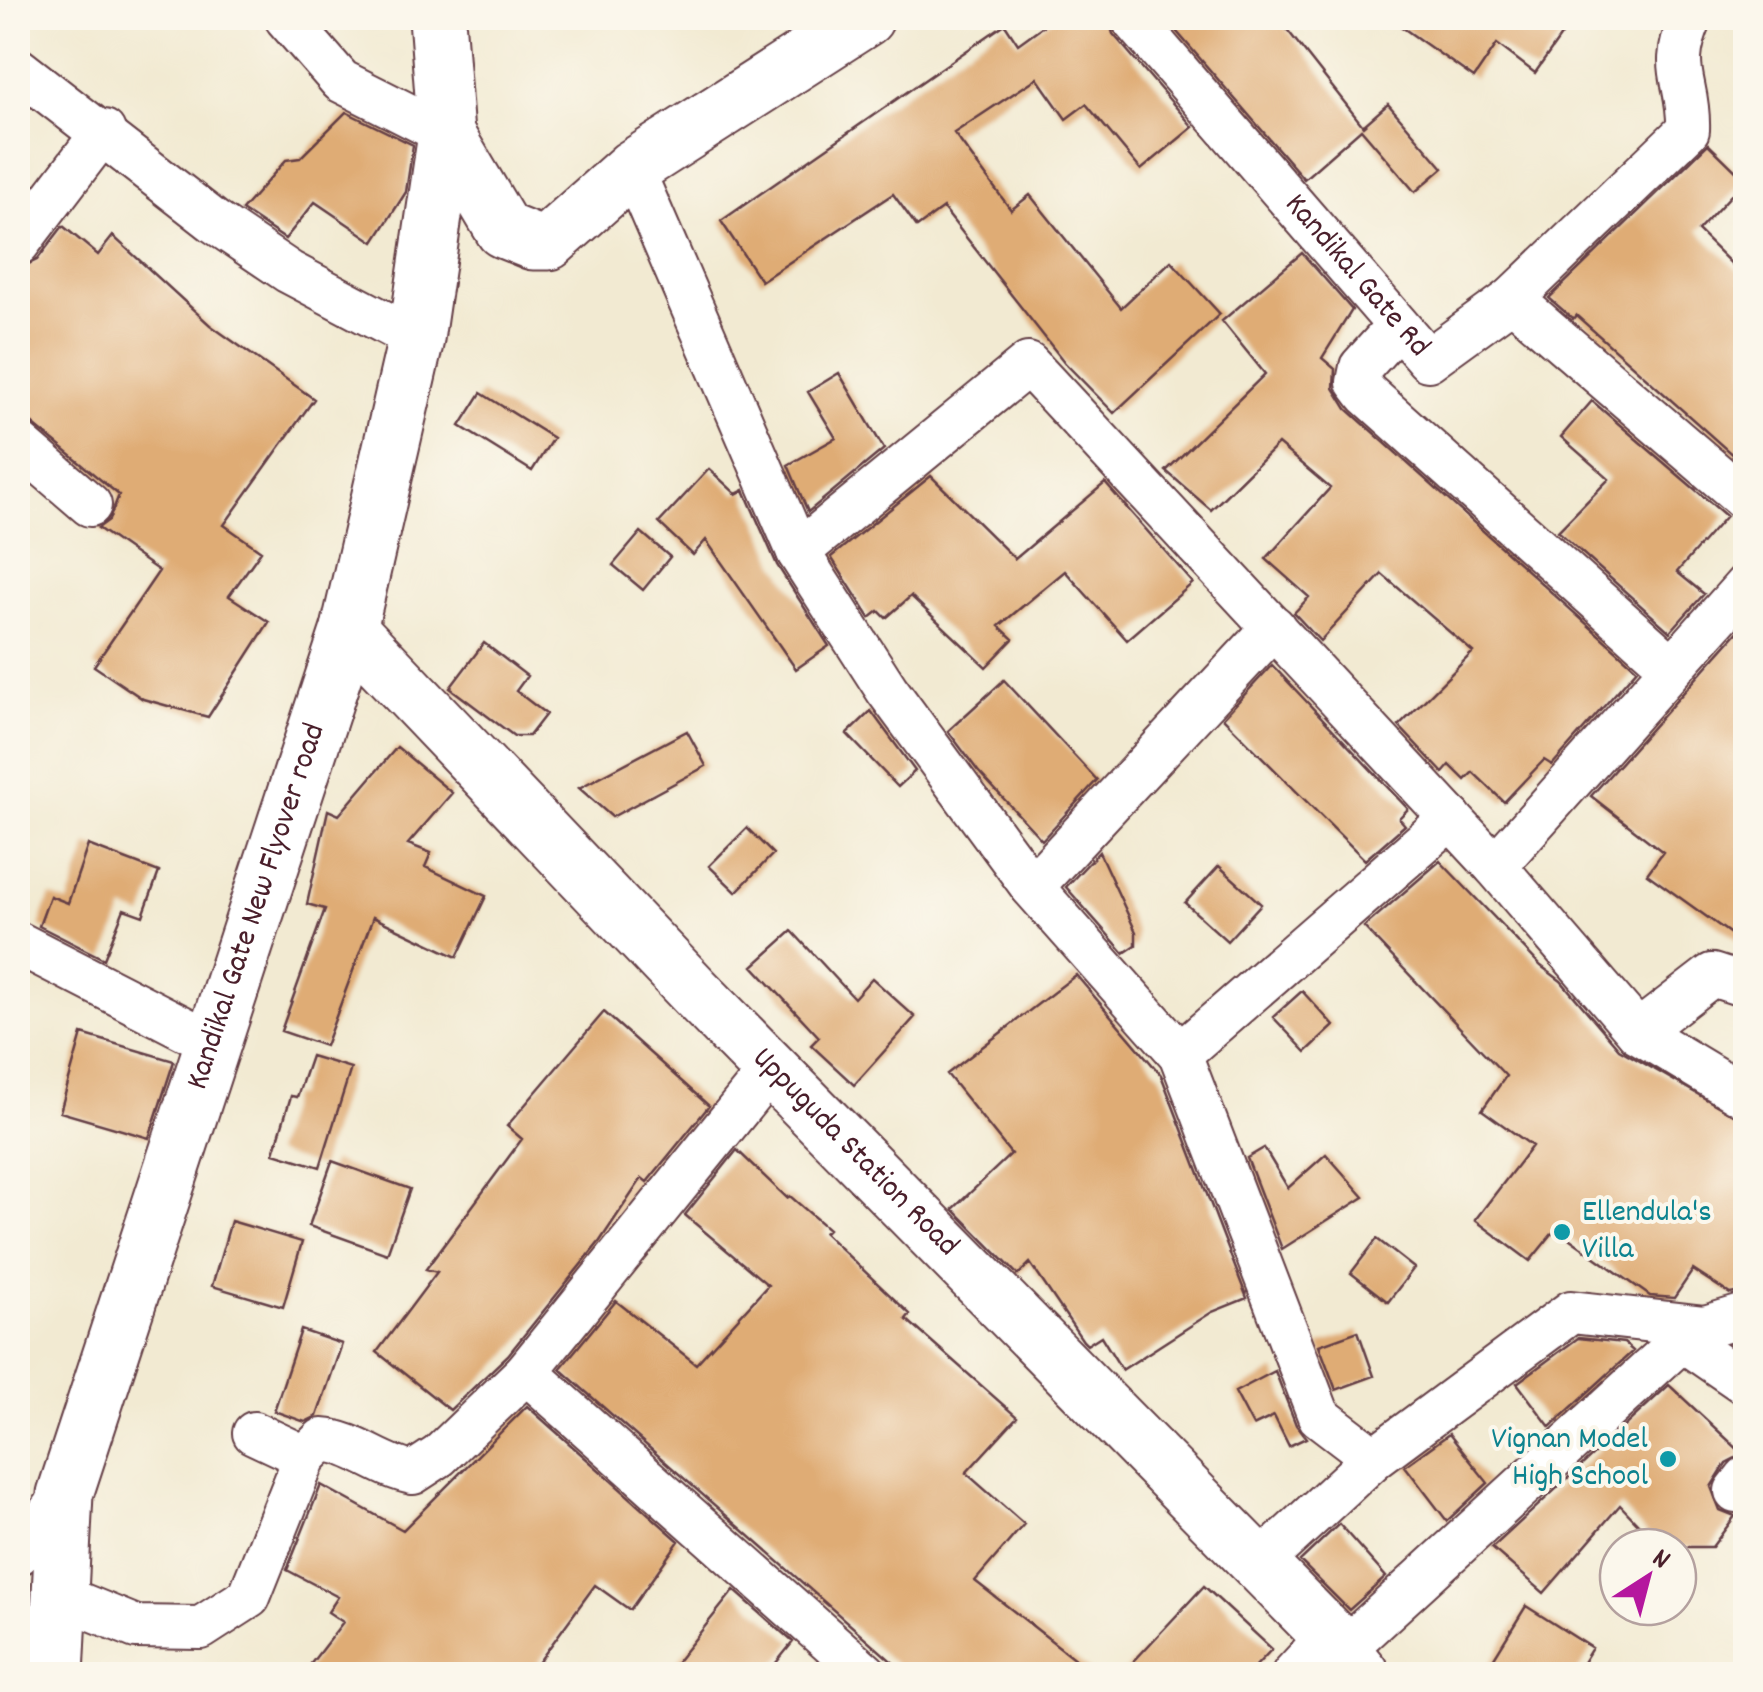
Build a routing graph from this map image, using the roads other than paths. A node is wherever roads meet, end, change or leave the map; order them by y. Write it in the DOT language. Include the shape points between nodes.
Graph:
graph roads {
  1 [pos="286,18"];
  2 [pos="437,18"];
  3 [pos="866,18"];
  4 [pos="1132,18"];
  5 [pos="1691,18"];
  6 [pos="18,69"];
  7 [pos="104,132"];
  8 [pos="446,134"];
  9 [pos="632,168"];
  10 [pos="18,244"];
  11 [pos="1512,298"];
  12 [pos="1398,326"];
  13 [pos="416,339"];
  14 [pos="18,442"];
  15 [pos="1746,500"];
  16 [pos="90,506"];
  17 [pos="798,552"];
  18 [pos="1746,585"];
  19 [pos="1274,627"];
  20 [pos="349,629"];
  21 [pos="1672,667"];
  22 [pos="1450,818"];
  23 [pos="1495,866"];
  24 [pos="1032,887"];
  25 [pos="18,942"];
  26 [pos="1746,986"];
  27 [pos="1638,1032"];
  28 [pos="213,1043"];
  29 [pos="1180,1054"];
  30 [pos="771,1069"];
  31 [pos="1746,1097"];
  32 [pos="1746,1315"];
  33 [pos="1693,1333"];
  34 [pos="526,1372"];
  35 [pos="1746,1384"];
  36 [pos="254,1434"];
  37 [pos="305,1458"];
  38 [pos="1374,1458"];
  39 [pos="65,1494"];
  40 [pos="18,1554"];
  41 [pos="1259,1564"];
  42 [pos="60,1596"];
  43 [pos="1331,1659"];
  44 [pos="856,1671"];
  45 [pos="56,1674"];
  1 -- 8 [label="street" via="341,81"];
  2 -- 8 [label="street"];
  3 -- 9 [label="street"];
  4 -- 12 [label="street, Kandikal Gate Rd"];
  5 -- 11 [label="street" via="1678,73 1689,104 1688,130"];
  6 -- 7 [label="street"];
  7 -- 10 [label="street"];
  7 -- 13 [label="street" via="289,272"];
  8 -- 9 [label="street" via="503,230 533,242 549,242"];
  8 -- 13 [label="street, Kandikal Gate New Flyover road"];
  9 -- 17 [label="street"];
  11 -- 12 [label="street, Kandikal Gate Rd" via="1428,360"];
  11 -- 15 [label="street"];
  12 -- 21 [label="street" via="1361,368 1358,382 1367,394"];
  13 -- 20 [label="street, Kandikal Gate New Flyover road"];
  14 -- 16 [label="street"];
  17 -- 19 [label="street" via="1028,364"];
  17 -- 24 [label="street" via="886,690"];
  18 -- 21 [label="street"];
  19 -- 22 [label="street"];
  19 -- 24 [label="street"];
  20 -- 28 [label="street, Kandikal Gate New Flyover road"];
  20 -- 30 [label="street, Uppuguda Station Road"];
  21 -- 23 [label="street"];
  22 -- 23 [label="street"];
  22 -- 29 [label="street"];
  23 -- 27 [label="street"];
  24 -- 29 [label="street"];
  25 -- 28 [label="street"];
  26 -- 27 [label="street" via="1712,975"];
  27 -- 31 [label="street"];
  28 -- 39 [label="street, Kandikal Gate New Flyover road"];
  29 -- 38 [label="street" via="1318,1416"];
  30 -- 34 [label="street"];
  30 -- 41 [label="street, Uppuguda Station Road"];
  32 -- 33 [label="street"];
  33 -- 35 [label="street"];
  33 -- 38 [label="street" via="1570,1312"];
  33 -- 43 [label="street"];
  34 -- 37 [label="street" via="413,1473 389,1468 342,1442 322,1440"];
  34 -- 44 [label="street"];
  36 -- 37 [label="street"];
  37 -- 42 [label="street" via="248,1597 202,1628 136,1627"];
  38 -- 41 [label="street"];
  39 -- 40 [label="street"];
  39 -- 42 [label="street, Kandikal Gate New Flyover road"];
  41 -- 43 [label="street, Uppuguda Station Road"];
  42 -- 45 [label="street, Kandikal Gate New Flyover road"];
}
